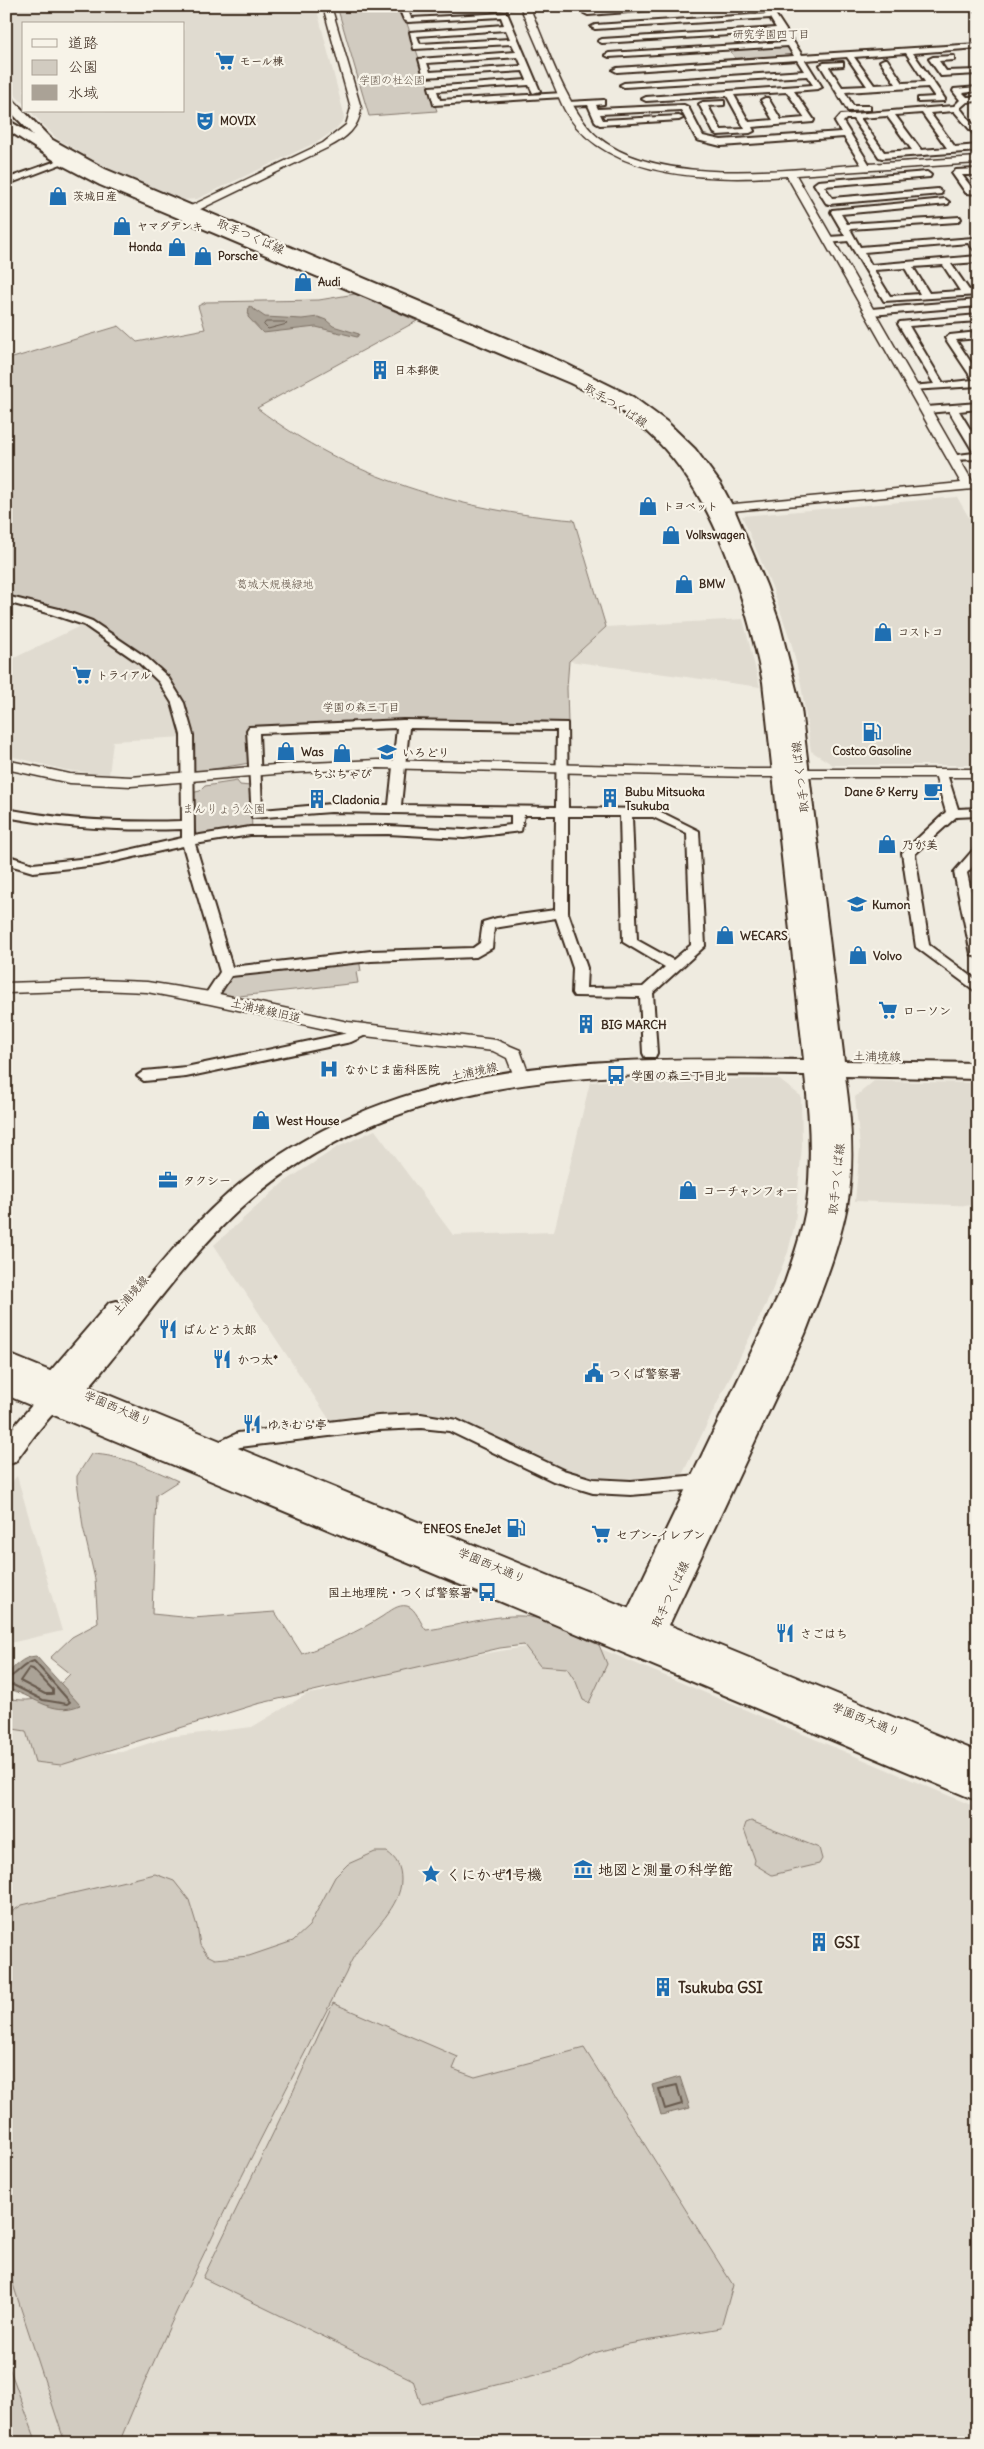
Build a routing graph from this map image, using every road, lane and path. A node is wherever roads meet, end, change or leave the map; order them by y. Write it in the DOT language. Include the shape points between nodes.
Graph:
graph roads {
  1 [pos="326,6"];
  2 [pos="427,6"];
  3 [pos="481,6"];
  4 [pos="518,6"];
  5 [pos="524,6"];
  6 [pos="703,6"];
  7 [pos="766,6"];
  8 [pos="974,6"];
  9 [pos="453,8"];
  10 [pos="586,10"];
  11 [pos="978,11"];
  12 [pos="772,16"];
  13 [pos="462,17"];
  14 [pos="509,27"];
  15 [pos="595,27"];
  16 [pos="781,30"];
  17 [pos="515,41"];
  18 [pos="602,41"];
  19 [pos="790,44"];
  20 [pos="978,46"];
  21 [pos="908,51"];
  22 [pos="521,54"];
  23 [pos="609,55"];
  24 [pos="849,55"];
  25 [pos="960,57"];
  26 [pos="799,58"];
  27 [pos="914,59"];
  28 [pos="884,61"];
  29 [pos="855,63"];
  30 [pos="526,68"];
  31 [pos="617,70"];
  32 [pos="978,72"];
  33 [pos="809,73"];
  34 [pos="532,82"];
  35 [pos="931,84"];
  36 [pos="901,86"];
  37 [pos="872,88"];
  38 [pos="789,89"];
  39 [pos="978,89"];
  40 [pos="839,90"];
  41 [pos="729,93"];
  42 [pos="539,97"];
  43 [pos="795,98"];
  44 [pos="641,99"];
  45 [pos="978,99"];
  46 [pos="6,100"];
  47 [pos="566,100"];
  48 [pos="765,100"];
  49 [pos="965,100"];
  50 [pos="912,101"];
  51 [pos="591,102"];
  52 [pos="607,102"];
  53 [pos="734,102"];
  54 [pos="883,102"];
  55 [pos="956,108"];
  56 [pos="924,110"];
  57 [pos="890,113"];
  58 [pos="854,115"];
  59 [pos="778,122"];
  60 [pos="6,123"];
  61 [pos="747,125"];
  62 [pos="846,134"];
  63 [pos="978,137"];
  64 [pos="978,148"];
  65 [pos="953,150"];
  66 [pos="918,152"];
  67 [pos="978,160"];
  68 [pos="65,161"];
  69 [pos="919,164"];
  70 [pos="868,167"];
  71 [pos="978,172"];
  72 [pos="790,173"];
  73 [pos="927,175"];
  74 [pos="6,182"];
  75 [pos="978,190"];
  76 [pos="938,192"];
  77 [pos="946,202"];
  78 [pos="909,205"];
  79 [pos="872,208"];
  80 [pos="185,213"];
  81 [pos="920,222"];
  82 [pos="882,224"];
  83 [pos="845,227"];
  84 [pos="851,238"];
  85 [pos="828,240"];
  86 [pos="858,250"];
  87 [pos="978,251"];
  88 [pos="978,259"];
  89 [pos="945,261"];
  90 [pos="907,264"];
  91 [pos="868,268"];
  92 [pos="978,292"];
  93 [pos="966,293"];
  94 [pos="926,296"];
  95 [pos="978,303"];
  96 [pos="952,305"];
  97 [pos="871,312"];
  98 [pos="978,318"];
  99 [pos="961,319"];
  100 [pos="978,335"];
  101 [pos="978,382"];
  102 [pos="940,386"];
  103 [pos="914,388"];
  104 [pos="978,406"];
  105 [pos="952,408"];
  106 [pos="927,410"];
  107 [pos="978,451"];
  108 [pos="978,456"];
  109 [pos="954,458"];
  110 [pos="719,509"];
  111 [pos="6,599"];
  112 [pos="403,724"];
  113 [pos="6,764"];
  114 [pos="399,764"];
  115 [pos="563,768"];
  116 [pos="254,772"];
  117 [pos="791,773"];
  118 [pos="978,773"];
  119 [pos="941,774"];
  120 [pos="187,780"];
  121 [pos="395,807"];
  122 [pos="518,810"];
  123 [pos="562,811"];
  124 [pos="978,812"];
  125 [pos="6,813"];
  126 [pos="626,813"];
  127 [pos="953,814"];
  128 [pos="188,824"];
  129 [pos="188,841"];
  130 [pos="978,852"];
  131 [pos="6,859"];
  132 [pos="561,913"];
  133 [pos="974,919"];
  134 [pos="978,954"];
  135 [pos="978,960"];
  136 [pos="675,966"];
  137 [pos="227,972"];
  138 [pos="959,973"];
  139 [pos="6,988"];
  140 [pos="978,988"];
  141 [pos="646,992"];
  142 [pos="210,998"];
  143 [pos="363,1031"];
  144 [pos="650,1054"];
  145 [pos="978,1057"];
  146 [pos="823,1061"];
  147 [pos="519,1069"];
  148 [pos="978,1071"];
  149 [pos="144,1076"];
  150 [pos="6,1363"];
  151 [pos="6,1384"];
  152 [pos="59,1391"];
  153 [pos="218,1450"];
  154 [pos="6,1455"];
  155 [pos="713,1481"];
  156 [pos="641,1634"];
  157 [pos="978,1766"];
  158 [pos="978,1787"];
  1 -- 80 [label="street" via="356,108 353,124 326,145"];
  2 -- 13 [label="street" via="404,8 408,20"];
  3 -- 4 [label="street"];
  5 -- 47 [label="street"];
  6 -- 10 [label="street"];
  7 -- 12 [label="street"];
  8 -- 11 [label="street"];
  9 -- 13 [label="street" via="458,9"];
  10 -- 15 [label="street"];
  12 -- 15 [label="street"];
  12 -- 16 [label="street"];
  13 -- 14 [label="street" via="504,15"];
  14 -- 17 [label="street"];
  14 -- 17 [label="street" via="413,34 418,47"];
  15 -- 18 [label="street"];
  16 -- 18 [label="street"];
  16 -- 19 [label="street"];
  17 -- 22 [label="street"];
  18 -- 23 [label="street"];
  19 -- 23 [label="street"];
  19 -- 26 [label="street"];
  20 -- 21 [label="street"];
  21 -- 24 [label="street"];
  21 -- 27 [label="street"];
  22 -- 30 [label="street"];
  22 -- 30 [label="street" via="422,61 427,75"];
  23 -- 31 [label="street"];
  24 -- 26 [label="street"];
  24 -- 29 [label="street"];
  25 -- 32 [label="street" via="933,59 944,74"];
  26 -- 31 [label="street"];
  26 -- 33 [label="street"];
  27 -- 28 [label="street"];
  27 -- 35 [label="street"];
  28 -- 29 [label="street"];
  28 -- 36 [label="street"];
  29 -- 37 [label="street"];
  29 -- 40 [label="street" via="824,65"];
  30 -- 34 [label="street"];
  31 -- 33 [label="street" via="626,89"];
  33 -- 38 [label="street" via="818,87"];
  34 -- 42 [label="street"];
  34 -- 42 [label="street" via="432,89 437,103"];
  35 -- 36 [label="street"];
  35 -- 50 [label="street" via="941,99"];
  36 -- 37 [label="street"];
  37 -- 40 [label="street"];
  38 -- 41 [label="street"];
  38 -- 43 [label="street"];
  39 -- 49 [label="street" via="957,91"];
  40 -- 54 [label="street" via="851,109 886,107"];
  41 -- 44 [label="street"];
  41 -- 53 [label="street"];
  42 -- 47 [label="street"];
  43 -- 48 [label="street"];
  43 -- 59 [label="street" via="810,120"];
  45 -- 49 [label="street"];
  46 -- 80 [label="main road, 取手つくば線" via="47,142 62,152"];
  47 -- 51 [label="street"];
  47 -- 72 [label="street" via="581,128 593,140 631,158 661,167 714,175"];
  48 -- 53 [label="street"];
  48 -- 59 [label="street"];
  49 -- 55 [label="street"];
  51 -- 52 [label="street"];
  51 -- 62 [label="street" via="595,112 684,107 700,138 711,142"];
  53 -- 61 [label="street"];
  53 -- 61 [label="street" via="703,104 718,133 750,131"];
  55 -- 56 [label="street"];
  55 -- 63 [label="street"];
  56 -- 57 [label="street"];
  56 -- 65 [label="street"];
  57 -- 58 [label="street"];
  57 -- 66 [label="street"];
  58 -- 62 [label="street" via="839,120"];
  58 -- 66 [label="street" via="882,155"];
  59 -- 61 [label="street"];
  60 -- 68 [label="main road, 取手つくば線"];
  62 -- 70 [label="street"];
  64 -- 65 [label="street"];
  65 -- 66 [label="street"];
  67 -- 69 [label="street"];
  68 -- 74 [label="street"];
  68 -- 80 [label="main road, 取手つくば線" via="105,182"];
  69 -- 70 [label="street"];
  69 -- 73 [label="street"];
  70 -- 72 [label="street"];
  71 -- 75 [label="street" via="956,173 969,191"];
  72 -- 85 [label="street"];
  73 -- 76 [label="street"];
  73 -- 76 [label="street" via="818,184 829,201"];
  76 -- 77 [label="street"];
  77 -- 78 [label="street"];
  77 -- 81 [label="street" via="957,219"];
  78 -- 79 [label="street"];
  78 -- 81 [label="street"];
  79 -- 82 [label="street"];
  79 -- 83 [label="street" via="836,212"];
  80 -- 110 [label="main road, 取手つくば線" via="607,388 645,412 678,440 702,466"];
  81 -- 82 [label="street"];
  82 -- 83 [label="street"];
  83 -- 84 [label="street"];
  84 -- 85 [label="street"];
  84 -- 86 [label="street"];
  85 -- 97 [label="street"];
  86 -- 87 [label="street" via="970,240"];
  86 -- 91 [label="street"];
  88 -- 89 [label="street"];
  89 -- 90 [label="street"];
  89 -- 93 [label="street"];
  90 -- 91 [label="street"];
  90 -- 94 [label="street"];
  91 -- 94 [label="street" via="887,299"];
  92 -- 93 [label="street"];
  93 -- 94 [label="street"];
  95 -- 96 [label="street"];
  96 -- 97 [label="street"];
  96 -- 99 [label="street"];
  97 -- 103 [label="street"];
  98 -- 99 [label="street"];
  99 -- 102 [label="street" via="903,324"];
  100 -- 101 [label="street" via="950,338"];
  101 -- 102 [label="street"];
  102 -- 103 [label="street"];
  103 -- 106 [label="street"];
  104 -- 105 [label="street"];
  105 -- 106 [label="street"];
  105 -- 107 [label="street"];
  106 -- 109 [label="street"];
  108 -- 109 [label="street"];
  109 -- 110 [label="street" via="969,486"];
  110 -- 117 [label="main road, 取手つくば線" via="771,622 790,700"];
  111 -- 120 [label="street" via="85,622 161,674 172,688 185,720"];
  112 -- 114 [label="street"];
  112 -- 115 [label="street" via="563,726"];
  112 -- 116 [label="street" via="253,730"];
  113 -- 120 [label="street" via="50,776 86,780 147,783"];
  114 -- 115 [label="street"];
  114 -- 116 [label="street"];
  114 -- 121 [label="street"];
  115 -- 117 [label="street"];
  115 -- 123 [label="street"];
  116 -- 120 [label="street"];
  116 -- 121 [label="street" via="256,815 331,808"];
  117 -- 119 [label="street"];
  117 -- 146 [label="main road, 取手つくば線"];
  118 -- 119 [label="street"];
  119 -- 127 [label="street"];
  120 -- 128 [label="street"];
  121 -- 122 [label="street"];
  122 -- 123 [label="street"];
  122 -- 129 [label="street" via="517,828 485,833 278,829"];
  123 -- 126 [label="street"];
  123 -- 132 [label="street"];
  124 -- 127 [label="street"];
  125 -- 128 [label="street" via="94,826"];
  126 -- 136 [label="street" via="630,942"];
  126 -- 136 [label="street" via="655,813 693,831 698,946"];
  127 -- 138 [label="street" via="908,853 924,947"];
  128 -- 129 [label="street"];
  129 -- 131 [label="street" via="98,861 33,868"];
  129 -- 137 [label="street"];
  130 -- 133 [label="street" via="960,872"];
  132 -- 137 [label="street" via="488,925 488,945 476,952 371,956"];
  132 -- 141 [label="street" via="580,968 579,993"];
  133 -- 134 [label="street"];
  135 -- 138 [label="street"];
  136 -- 141 [label="street"];
  137 -- 142 [label="street"];
  138 -- 140 [label="street"];
  139 -- 142 [label="street, 土浦境線旧道" via="128,985"];
  141 -- 144 [label="street"];
  142 -- 143 [label="street, 土浦境線旧道"];
  143 -- 147 [label="street, 土浦境線旧道" via="488,1045 514,1054"];
  143 -- 149 [label="street" via="351,1037 186,1072"];
  144 -- 146 [label="main road, 土浦境線"];
  144 -- 147 [label="main road, 土浦境線" via="555,1058"];
  145 -- 146 [label="main road, 土浦境線"];
  146 -- 147 [label="main road, 土浦境線"];
  146 -- 148 [label="main road, 土浦境線"];
  146 -- 155 [label="main road, 取手つくば線" via="821,1161 818,1204 811,1238 797,1282"];
  147 -- 152 [label="main road, 土浦境線" via="375,1114 309,1146 268,1174 194,1243"];
  150 -- 152 [label="highway, 学園西大通り"];
  151 -- 152 [label="highway, 学園西大通り"];
  152 -- 153 [label="highway, 学園西大通り"];
  152 -- 154 [label="main road, 土浦境線"];
  152 -- 156 [label="highway, 学園西大通り"];
  153 -- 155 [label="street" via="238,1440 421,1421 451,1425 559,1476 592,1486 631,1488"];
  153 -- 156 [label="highway, 学園西大通り"];
  155 -- 156 [label="main road, 取手つくば線"];
  156 -- 157 [label="highway, 学園西大通り"];
  156 -- 158 [label="highway, 学園西大通り"];
}
